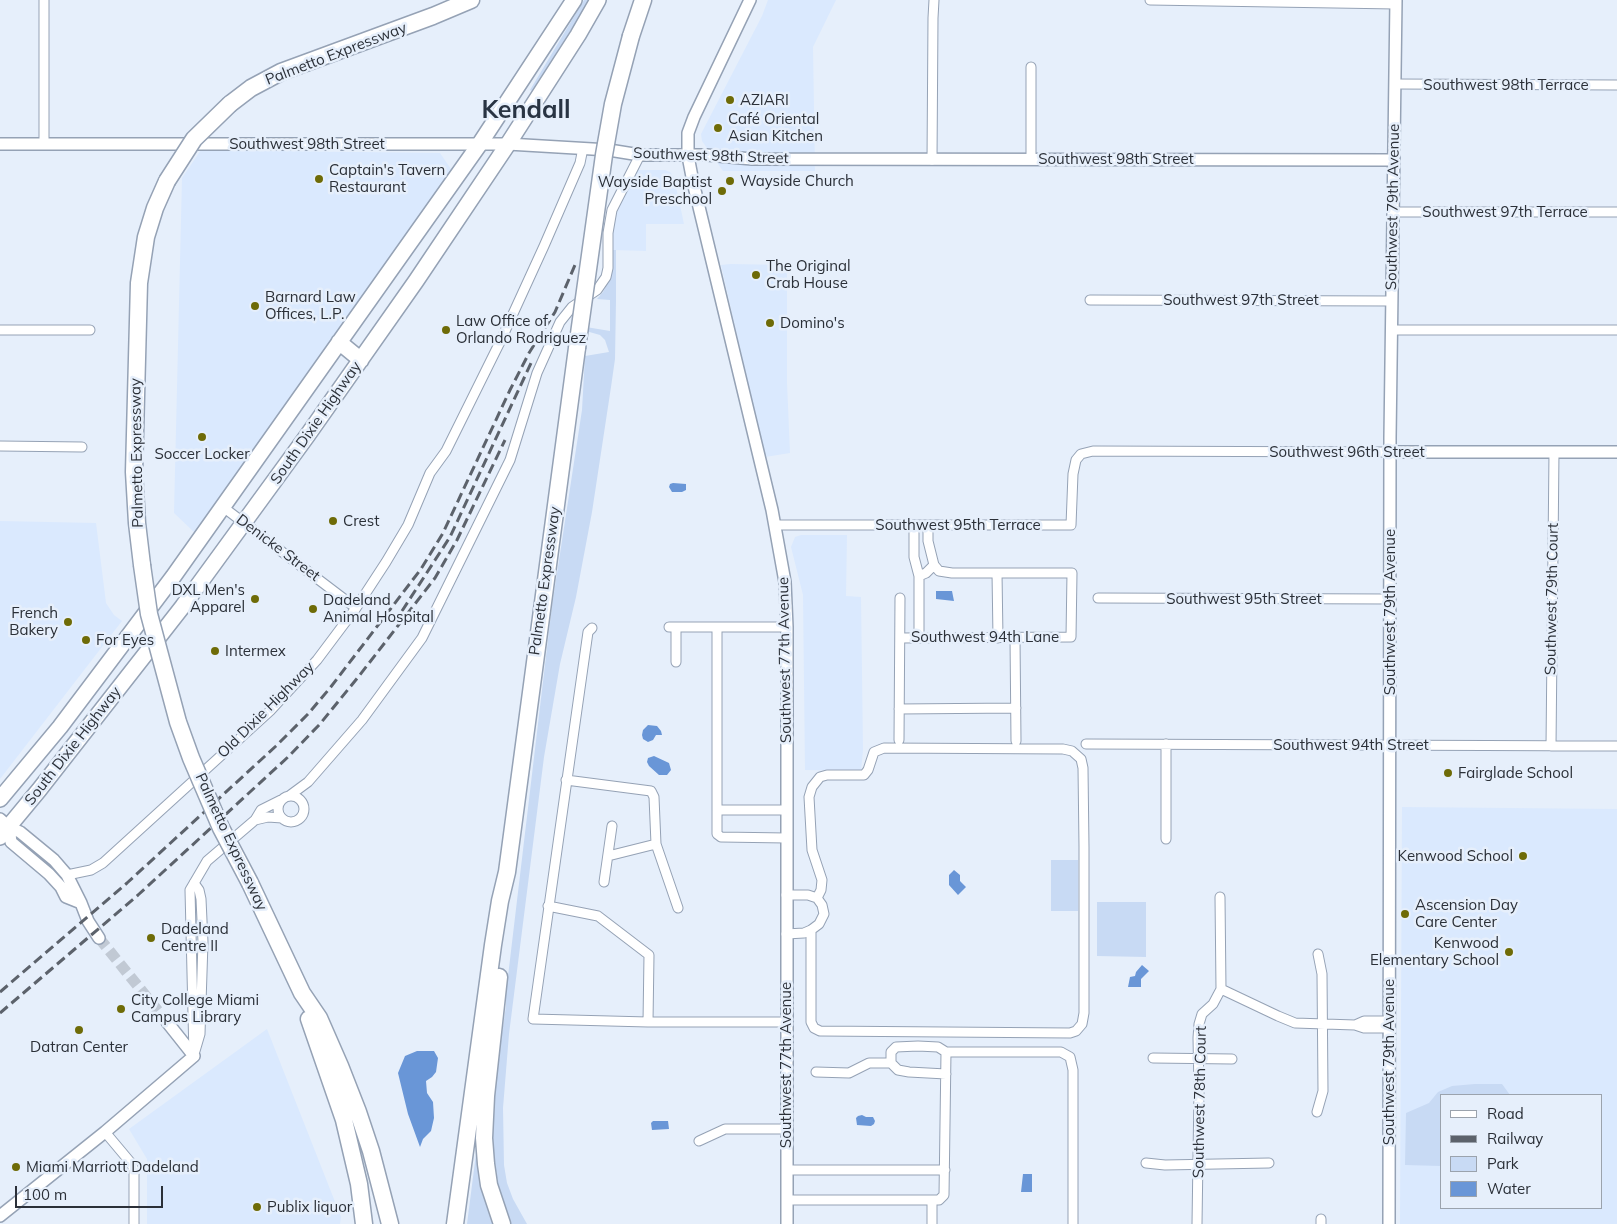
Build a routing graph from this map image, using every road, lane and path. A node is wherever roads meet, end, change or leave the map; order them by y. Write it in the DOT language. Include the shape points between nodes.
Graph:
graph roads {
  1 [pos="44,0"];
  2 [pos="471,0"];
  3 [pos="574,0"];
  4 [pos="598,0"];
  5 [pos="644,0"];
  6 [pos="750,0"];
  7 [pos="934,0"];
  8 [pos="1150,0"];
  9 [pos="1396,2"];
  10 [pos="1031,68"];
  11 [pos="1394,84"];
  12 [pos="1617,85"];
  13 [pos="0,144"];
  14 [pos="44,144"];
  15 [pos="508,144"];
  16 [pos="479,145"];
  17 [pos="583,148"];
  18 [pos="640,155"];
  19 [pos="688,156"];
  20 [pos="932,160"];
  21 [pos="1031,160"];
  22 [pos="1392,160"];
  23 [pos="1392,212"];
  24 [pos="1617,212"];
  25 [pos="1090,300"];
  26 [pos="1391,301"];
  27 [pos="0,330"];
  28 [pos="90,330"];
  29 [pos="1391,330"];
  30 [pos="1617,330"];
  31 [pos="339,342"];
  32 [pos="361,360"];
  33 [pos="0,446"];
  34 [pos="82,447"];
  35 [pos="1390,452"];
  36 [pos="1554,452"];
  37 [pos="1617,452"];
  38 [pos="1078,457"];
  39 [pos="223,507"];
  40 [pos="244,524"];
  41 [pos="775,525"];
  42 [pos="914,525"];
  43 [pos="928,525"];
  44 [pos="934,565"];
  45 [pos="997,573"];
  46 [pos="919,576"];
  47 [pos="900,598"];
  48 [pos="1098,598"];
  49 [pos="1390,599"];
  50 [pos="356,608"];
  51 [pos="717,627"];
  52 [pos="592,628"];
  53 [pos="786,628"];
  54 [pos="919,637"];
  55 [pos="900,638"];
  56 [pos="998,638"];
  57 [pos="1015,638"];
  58 [pos="125,642"];
  59 [pos="676,662"];
  60 [pos="118,690"];
  61 [pos="899,708"];
  62 [pos="1016,708"];
  63 [pos="899,740"];
  64 [pos="1016,741"];
  65 [pos="1086,744"];
  66 [pos="1166,744"];
  67 [pos="1390,745"];
  68 [pos="1551,746"];
  69 [pos="1617,746"];
  70 [pos="566,780"];
  71 [pos="308,782"];
  72 [pos="285,798"];
  73 [pos="0,800"];
  74 [pos="304,805"];
  75 [pos="717,810"];
  76 [pos="787,810"];
  77 [pos="282,818"];
  78 [pos="255,820"];
  79 [pos="612,826"];
  80 [pos="3,828"];
  81 [pos="786,838"];
  82 [pos="1166,840"];
  83 [pos="656,844"];
  84 [pos="608,856"];
  85 [pos="507,872"];
  86 [pos="67,875"];
  87 [pos="604,882"];
  88 [pos="194,883"];
  89 [pos="786,895"];
  90 [pos="1220,897"];
  91 [pos="817,898"];
  92 [pos="81,903"];
  93 [pos="548,906"];
  94 [pos="678,908"];
  95 [pos="811,930"];
  96 [pos="786,934"];
  97 [pos="99,938"];
  98 [pos="191,942"];
  99 [pos="203,942"];
  100 [pos="1318,954"];
  101 [pos="1221,989"];
  102 [pos="302,993"];
  103 [pos="167,1022"];
  104 [pos="648,1022"];
  105 [pos="786,1022"];
  106 [pos="1323,1025"];
  107 [pos="1389,1025"];
  108 [pos="946,1052"];
  109 [pos="194,1056"];
  110 [pos="1153,1058"];
  111 [pos="1198,1058"];
  112 [pos="1232,1059"];
  113 [pos="891,1063"];
  114 [pos="816,1072"];
  115 [pos="946,1074"];
  116 [pos="1317,1112"];
  117 [pos="787,1129"];
  118 [pos="105,1132"];
  119 [pos="699,1141"];
  120 [pos="1269,1163"];
  121 [pos="1146,1164"];
  122 [pos="1199,1165"];
  123 [pos="787,1170"];
  124 [pos="944,1170"];
  125 [pos="787,1200"];
  126 [pos="932,1200"];
  127 [pos="0,1216"];
  128 [pos="134,1224"];
  129 [pos="364,1224"];
  130 [pos="390,1224"];
  131 [pos="455,1224"];
  132 [pos="502,1224"];
  133 [pos="787,1224"];
  134 [pos="932,1224"];
  135 [pos="1073,1224"];
  136 [pos="1197,1224"];
  137 [pos="1389,1224"];
  1 -- 14 [label="street"];
  2 -- 102 [label="highway, Palmetto Expressway, bridge" via="281,72 230,104 194,139 167,181 142,252 134,472 149,614 178,722 218,819"];
  3 -- 16 [label="highway, South Dixie Highway"];
  4 -- 15 [label="highway, South Dixie Highway"];
  5 -- 85 [label="highway, Palmetto Expressway, bridge" via="613,104 604,155"];
  6 -- 19 [label="street, Southwest 77th Avenue" via="694,117 688,133"];
  7 -- 20 [label="street"];
  8 -- 9 [label="street"];
  9 -- 11 [label="street, Southwest 79th Avenue"];
  10 -- 21 [label="street"];
  11 -- 12 [label="street, Southwest 98th Terrace"];
  11 -- 22 [label="street, Southwest 79th Avenue"];
  13 -- 14 [label="street, Southwest 98th Street"];
  14 -- 16 [label="street, Southwest 98th Street"];
  15 -- 16 [label="street, Southwest 98th Street"];
  15 -- 17 [label="street, Southwest 98th Street"];
  15 -- 32 [label="highway, South Dixie Highway"];
  16 -- 31 [label="highway, South Dixie Highway"];
  17 -- 18 [label="street, Southwest 98th Street"];
  17 -- 50 [label="street, Old Dixie Highway" via="580,162 501,340 446,451 433,467 404,532"];
  18 -- 19 [label="street, Southwest 98th Street"];
  18 -- 71 [label="street" via="612,210 606,277 597,290 572,307 560,322 528,399 510,460 422,638 362,720"];
  19 -- 20 [label="street, Southwest 98th Street"];
  19 -- 41 [label="street, Southwest 77th Avenue"];
  20 -- 21 [label="street, Southwest 98th Street"];
  21 -- 22 [label="street, Southwest 98th Street"];
  22 -- 23 [label="street, Southwest 79th Avenue"];
  23 -- 24 [label="street, Southwest 97th Terrace"];
  23 -- 26 [label="street, Southwest 79th Avenue"];
  25 -- 26 [label="street, Southwest 97th Street"];
  26 -- 29 [label="street, Southwest 79th Avenue"];
  27 -- 28 [label="street"];
  29 -- 30 [label="street"];
  29 -- 35 [label="street, Southwest 79th Avenue"];
  31 -- 32 [label="highway"];
  31 -- 39 [label="highway, South Dixie Highway"];
  32 -- 40 [label="highway, South Dixie Highway"];
  33 -- 34 [label="street"];
  35 -- 36 [label="street, Southwest 96th Street"];
  35 -- 38 [label="street, Southwest 96th Street" via="1093,451"];
  35 -- 49 [label="street, Southwest 79th Avenue"];
  36 -- 37 [label="street, Southwest 96th Street"];
  36 -- 68 [label="street, Southwest 79th Court"];
  38 -- 43 [label="street, Southwest 95th Terrace" via="1073,474 1072,525"];
  39 -- 40 [label="street, Denicke Street"];
  39 -- 58 [label="highway, South Dixie Highway"];
  40 -- 50 [label="street, Denicke Street"];
  40 -- 60 [label="highway, South Dixie Highway"];
  41 -- 42 [label="street, Southwest 95th Terrace"];
  41 -- 53 [label="street, Southwest 77th Avenue" via="784,574"];
  42 -- 43 [label="street, Southwest 95th Terrace"];
  42 -- 46 [label="street" via="914,557"];
  43 -- 44 [label="street"];
  44 -- 45 [label="street" via="945,572"];
  44 -- 46 [label="street"];
  45 -- 56 [label="street"];
  45 -- 57 [label="street, Southwest 94th Lane" via="1072,573 1071,637"];
  46 -- 54 [label="street"];
  47 -- 55 [label="street"];
  48 -- 49 [label="street, Southwest 95th Street"];
  49 -- 67 [label="street, Southwest 79th Avenue"];
  50 -- 86 [label="street, Old Dixie Highway" via="317,660 270,711 103,863 90,870"];
  51 -- 53 [label="street"];
  51 -- 59 [label="street" via="672,627"];
  51 -- 75 [label="street"];
  52 -- 70 [label="street" via="588,632"];
  53 -- 76 [label="street, Southwest 77th Avenue"];
  54 -- 55 [label="street, Southwest 94th Lane"];
  54 -- 56 [label="street, Southwest 94th Lane"];
  55 -- 61 [label="street"];
  56 -- 57 [label="street, Southwest 94th Lane"];
  57 -- 62 [label="street"];
  58 -- 60 [label="highway" via="126,662"];
  58 -- 73 [label="highway, South Dixie Highway"];
  60 -- 80 [label="highway, South Dixie Highway" via="40,790"];
  61 -- 62 [label="street"];
  61 -- 63 [label="street"];
  62 -- 64 [label="street"];
  65 -- 66 [label="street, Southwest 94th Street"];
  66 -- 67 [label="street, Southwest 94th Street"];
  66 -- 82 [label="street"];
  67 -- 68 [label="street, Southwest 94th Street"];
  67 -- 107 [label="street, Southwest 79th Avenue"];
  68 -- 69 [label="street, Southwest 94th Street"];
  70 -- 83 [label="street" via="651,790"];
  70 -- 93 [label="street"];
  71 -- 72 [label="street"];
  71 -- 74 [label="street"];
  72 -- 74 [label="street" via="298,798"];
  72 -- 77 [label="street" via="279,803 278,811"];
  72 -- 78 [label="street" via="261,810"];
  74 -- 77 [label="street" via="303,814 297,820 289,822"];
  75 -- 76 [label="street"];
  75 -- 81 [label="street" via="718,836"];
  76 -- 81 [label="street, Southwest 77th Avenue"];
  77 -- 78 [label="street"];
  78 -- 88 [label="street" via="207,861"];
  79 -- 84 [label="street"];
  80 -- 86 [label="street" via="20,832"];
  80 -- 92 [label="street" via="11,842 50,874 66,897"];
  81 -- 89 [label="street, Southwest 77th Avenue"];
  83 -- 84 [label="street"];
  83 -- 94 [label="street"];
  84 -- 87 [label="street"];
  85 -- 131 [label="highway, Palmetto Expressway" via="493,945"];
  85 -- 132 [label="highway" via="508,901 484,1127 489,1185"];
  86 -- 92 [label="street"];
  88 -- 98 [label="street" via="190,890"];
  88 -- 99 [label="street" via="201,899"];
  89 -- 91 [label="street"];
  89 -- 96 [label="street, Southwest 77th Avenue"];
  90 -- 101 [label="street"];
  91 -- 95 [label="street" via="824,914"];
  91 -- 95 [label="street" via="822,880 812,850 809,797 820,777 864,774 874,752 884,748 1063,749 1072,751 1081,759 1084,1013 1082,1024 1076,1031 1070,1034 820,1032 811,1022"];
  92 -- 97 [label="street"];
  93 -- 104 [label="street" via="598,916 649,955"];
  93 -- 104 [label="street" via="533,1019"];
  95 -- 96 [label="street"];
  96 -- 105 [label="street, Southwest 77th Avenue"];
  98 -- 99 [label="street"];
  98 -- 109 [label="street"];
  99 -- 109 [label="street" via="200,1034"];
  100 -- 106 [label="street" via="1322,974"];
  101 -- 106 [label="street" via="1295,1023"];
  101 -- 111 [label="street, Southwest 78th Court" via="1202,1014"];
  102 -- 129 [label="highway" via="344,1120"];
  102 -- 130 [label="highway, Palmetto Expressway" via="319,1018 358,1112"];
  103 -- 109 [label="street"];
  104 -- 105 [label="street"];
  105 -- 117 [label="street, Southwest 77th Avenue"];
  106 -- 107 [label="street" via="1364,1028"];
  106 -- 116 [label="street" via="1323,1091"];
  107 -- 137 [label="street, Southwest 79th Avenue"];
  108 -- 113 [label="street" via="938,1047 896,1047 891,1052"];
  108 -- 115 [label="street"];
  108 -- 135 [label="street" via="1061,1052 1070,1057 1074,1070"];
  109 -- 118 [label="street"];
  110 -- 111 [label="street"];
  111 -- 112 [label="street"];
  111 -- 122 [label="street, Southwest 78th Court"];
  113 -- 114 [label="street" via="869,1063 849,1073"];
  113 -- 115 [label="street" via="904,1072"];
  115 -- 124 [label="street"];
  117 -- 119 [label="street" via="725,1130"];
  117 -- 123 [label="street, Southwest 77th Avenue"];
  118 -- 127 [label="street"];
  118 -- 128 [label="street" via="134,1170"];
  120 -- 122 [label="street"];
  121 -- 122 [label="street"];
  122 -- 136 [label="street, Southwest 78th Court"];
  123 -- 124 [label="street"];
  123 -- 125 [label="street, Southwest 77th Avenue"];
  124 -- 126 [label="street" via="944,1195 940,1200"];
  125 -- 126 [label="street"];
  125 -- 133 [label="street, Southwest 77th Avenue"];
  126 -- 134 [label="street"];
}
